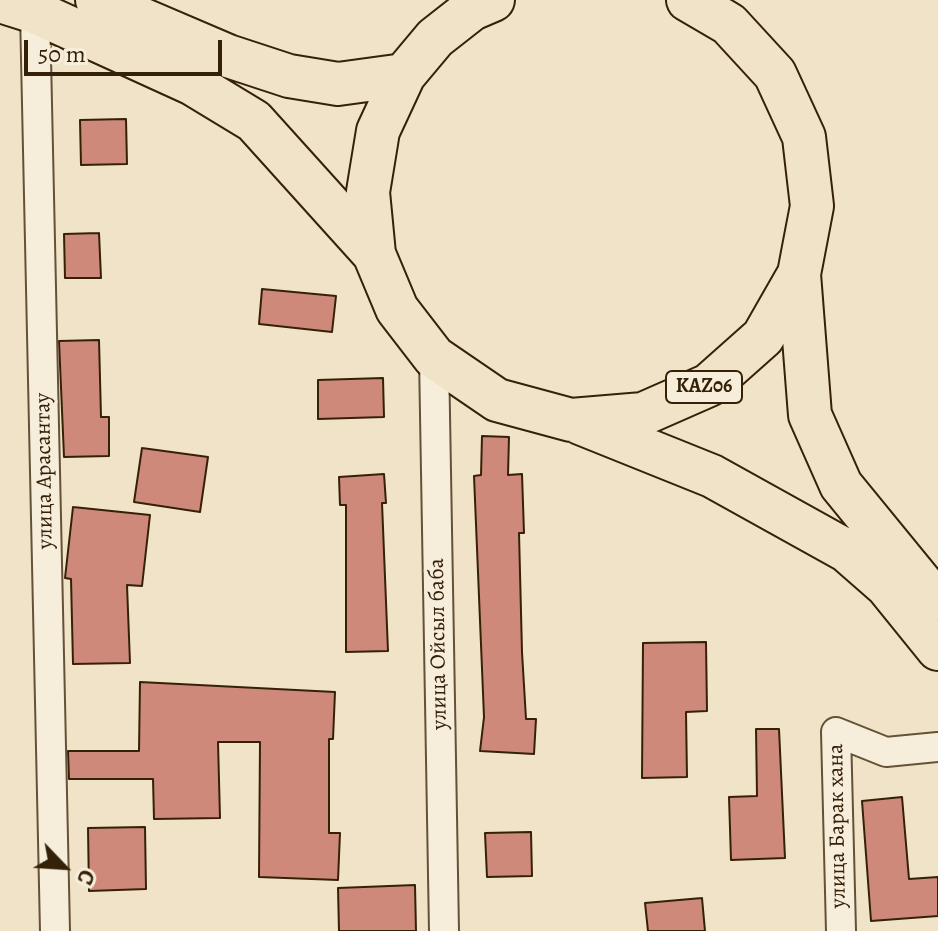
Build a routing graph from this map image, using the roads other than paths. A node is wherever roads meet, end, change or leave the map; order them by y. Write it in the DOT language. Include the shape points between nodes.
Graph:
graph roads {
  1 [pos="97,0"];
  2 [pos="493,0"];
  3 [pos="688,0"];
  4 [pos="17,6"];
  5 [pos="404,75"];
  6 [pos="374,254"];
  7 [pos="799,274"];
  8 [pos="434,357"];
  9 [pos="571,420"];
  10 [pos="938,603"];
  11 [pos="938,649"];
  12 [pos="938,747"];
  13 [pos="55,931"];
  14 [pos="444,931"];
  15 [pos="841,931"];
  1 -- 5 [label="highway" via="289,76 338,84"];
  2 -- 5 [label="highway, KАZ06" via="435,38"];
  3 -- 7 [label="highway, KАZ06" via="729,24 775,74 804,137 812,206"];
  4 -- 6 [label="highway, KАZ06" via="193,84 254,121"];
  4 -- 13 [label="street, улица Арасантау"];
  5 -- 6 [label="highway, KАZ06" via="375,146 368,192"];
  6 -- 8 [label="highway, KАZ06" via="397,309"];
  7 -- 9 [label="highway, KАZ06" via="763,337 709,385 643,414"];
  7 -- 10 [label="highway, KАZ06" via="810,415 841,485"];
  8 -- 9 [label="highway, KАZ06" via="497,400"];
  8 -- 14 [label="street, улица Ойсыл баба"];
  9 -- 11 [label="highway, KАZ06" via="712,476 847,551 887,586"];
  12 -- 15 [label="street, улица Барак хана" via="886,752 836,732"];
}
